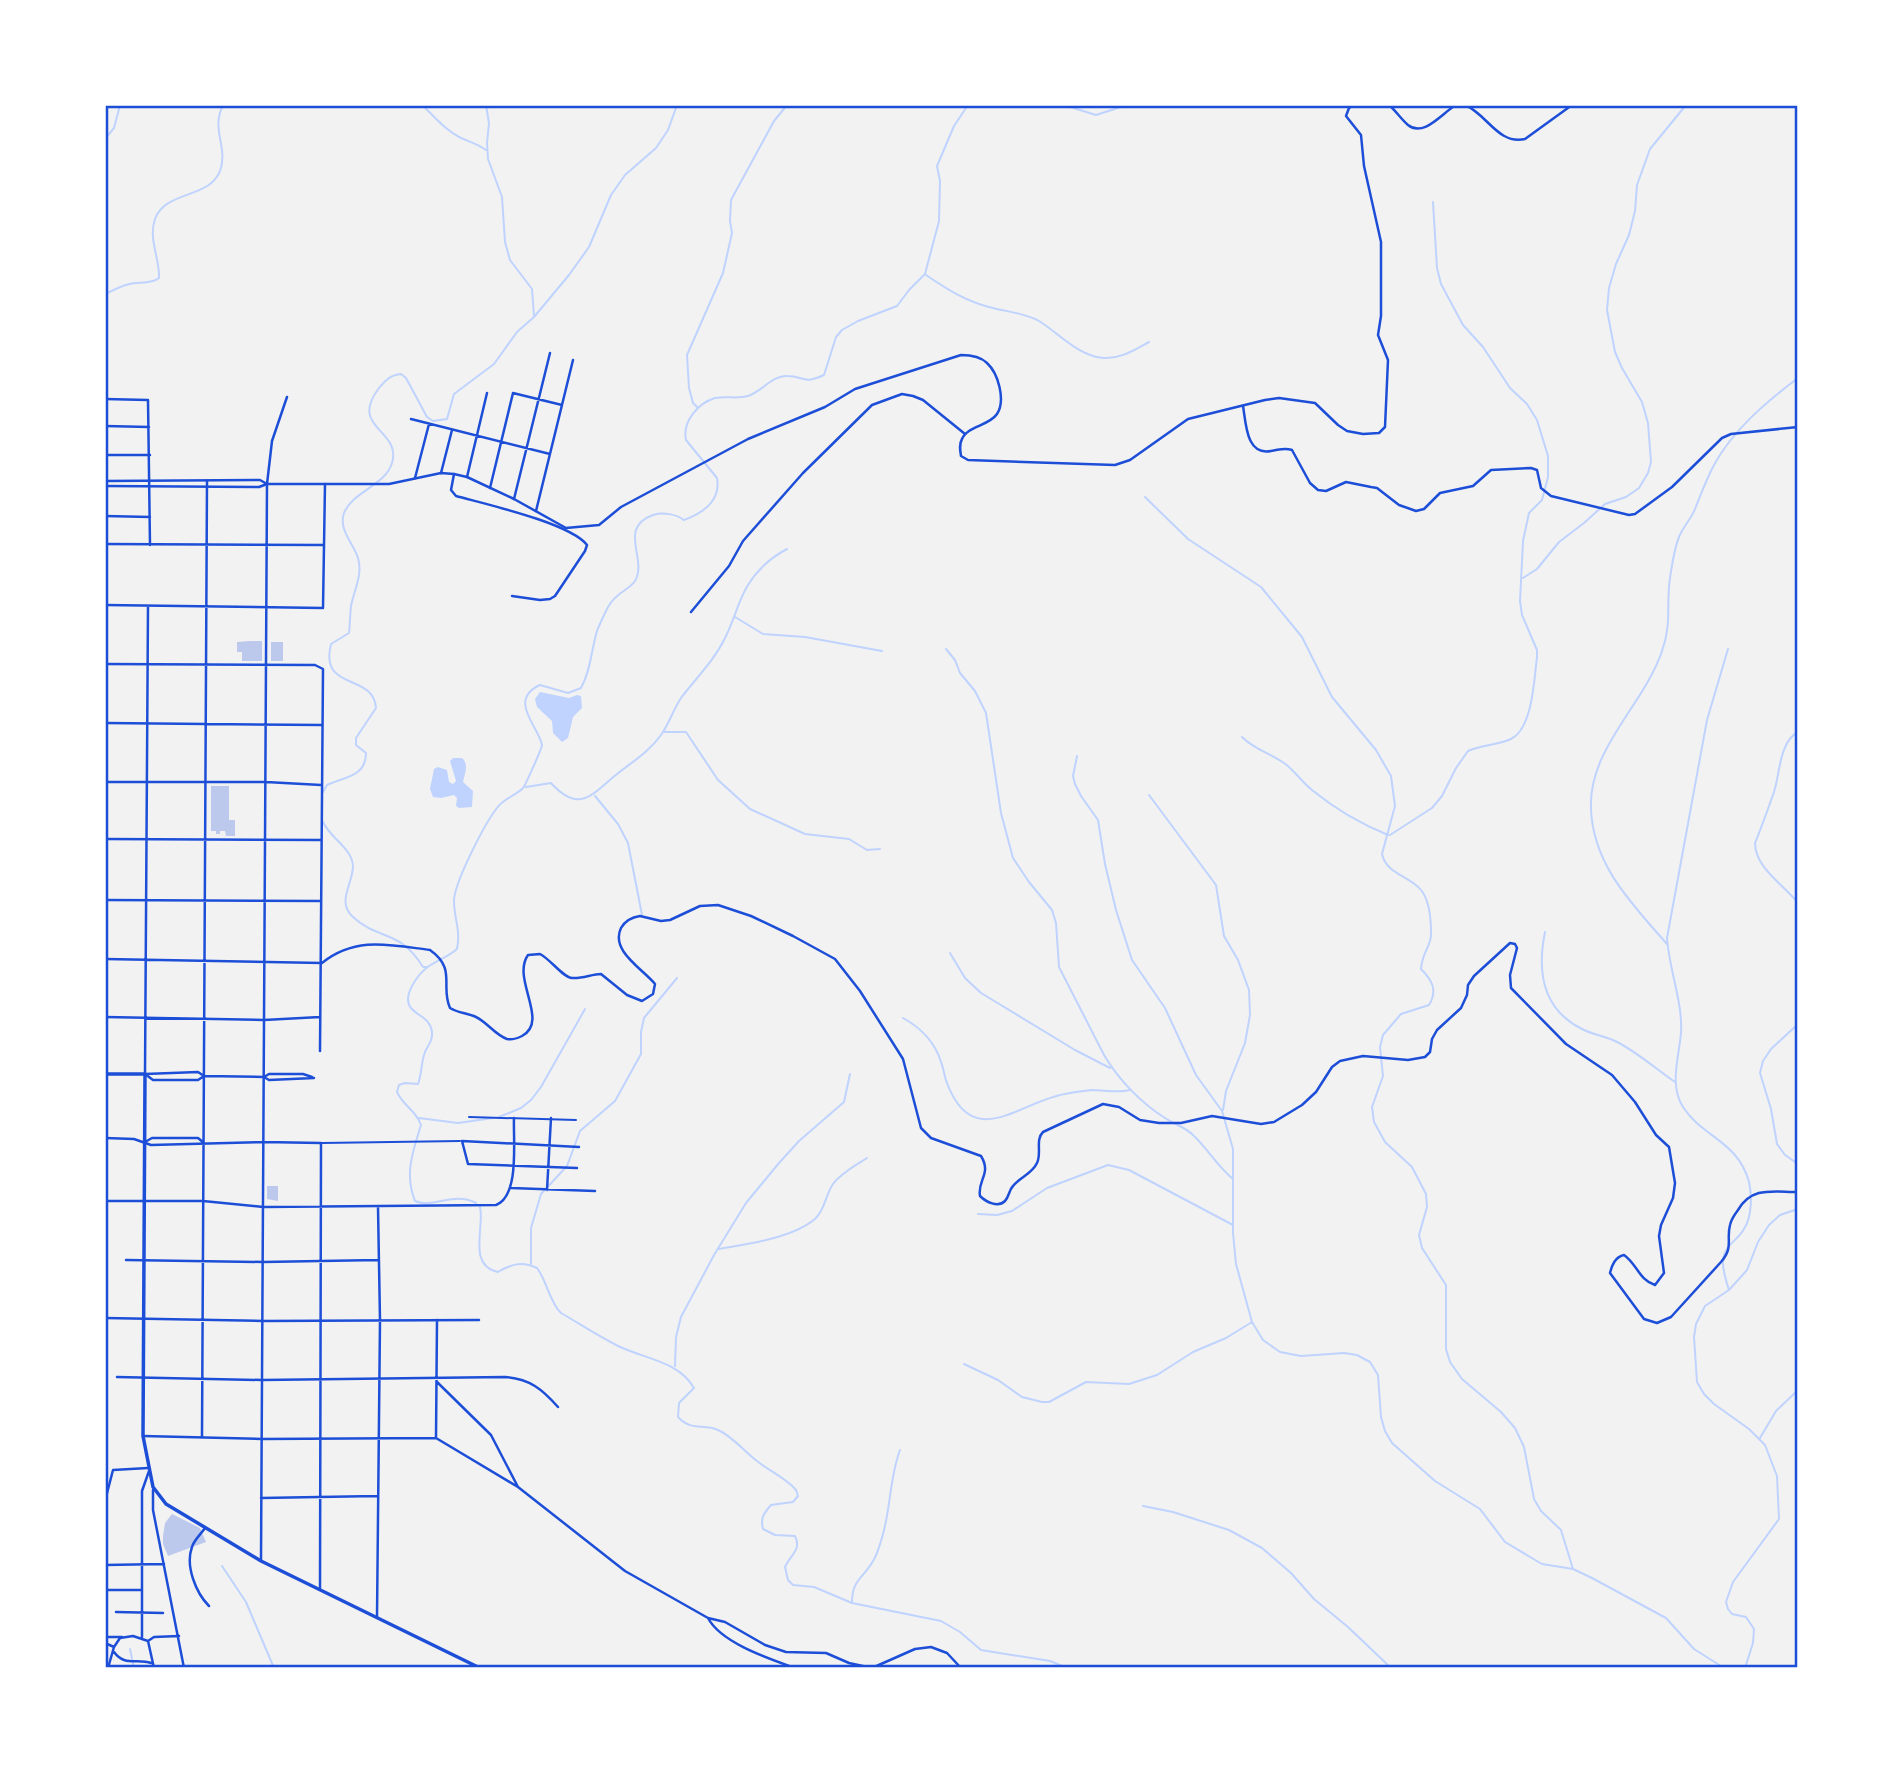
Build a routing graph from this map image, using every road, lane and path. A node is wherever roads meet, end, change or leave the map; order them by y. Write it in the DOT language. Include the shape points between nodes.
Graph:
graph roads {
  1 [pos="1354,105"];
  2 [pos="1389,105"];
  3 [pos="1456,105"];
  4 [pos="1465,105"];
  5 [pos="1572,105"];
  6 [pos="550,353"];
  7 [pos="573,360"];
  8 [pos="487,393"];
  9 [pos="287,397"];
  10 [pos="105,399"];
  11 [pos="538,400"];
  12 [pos="562,405"];
  13 [pos="1242,405"];
  14 [pos="411,419"];
  15 [pos="429,424"];
  16 [pos="105,426"];
  17 [pos="149,427"];
  18 [pos="1798,427"];
  19 [pos="452,430"];
  20 [pos="965,434"];
  21 [pos="477,436"];
  22 [pos="501,442"];
  23 [pos="526,448"];
  24 [pos="550,454"];
  25 [pos="105,455"];
  26 [pos="150,455"];
  27 [pos="441,473"];
  28 [pos="454,474"];
  29 [pos="467,477"];
  30 [pos="415,478"];
  31 [pos="105,481"];
  32 [pos="207,481"];
  33 [pos="150,484"];
  34 [pos="267,484"];
  35 [pos="325,484"];
  36 [pos="105,486"];
  37 [pos="207,486"];
  38 [pos="490,488"];
  39 [pos="514,499"];
  40 [pos="536,512"];
  41 [pos="105,516"];
  42 [pos="150,517"];
  43 [pos="105,544"];
  44 [pos="268,544"];
  45 [pos="150,545"];
  46 [pos="206,545"];
  47 [pos="324,545"];
  48 [pos="512,596"];
  49 [pos="105,605"];
  50 [pos="148,606"];
  51 [pos="206,607"];
  52 [pos="267,607"];
  53 [pos="691,612"];
  54 [pos="105,664"];
  55 [pos="147,664"];
  56 [pos="207,665"];
  57 [pos="266,665"];
  58 [pos="105,723"];
  59 [pos="147,724"];
  60 [pos="206,724"];
  61 [pos="267,725"];
  62 [pos="322,726"];
  63 [pos="206,781"];
  64 [pos="105,782"];
  65 [pos="148,782"];
  66 [pos="266,782"];
  67 [pos="321,785"];
  68 [pos="105,839"];
  69 [pos="147,839"];
  70 [pos="266,840"];
  71 [pos="321,840"];
  72 [pos="206,841"];
  73 [pos="105,900"];
  74 [pos="206,900"];
  75 [pos="266,900"];
  76 [pos="148,901"];
  77 [pos="320,901"];
  78 [pos="105,959"];
  79 [pos="146,959"];
  80 [pos="206,960"];
  81 [pos="265,962"];
  82 [pos="322,963"];
  83 [pos="105,1017"];
  84 [pos="146,1017"];
  85 [pos="203,1017"];
  86 [pos="320,1017"];
  87 [pos="264,1020"];
  88 [pos="320,1051"];
  89 [pos="105,1074"];
  90 [pos="145,1074"];
  91 [pos="205,1076"];
  92 [pos="264,1077"];
  93 [pos="469,1117"];
  94 [pos="514,1118"];
  95 [pos="551,1118"];
  96 [pos="576,1120"];
  97 [pos="105,1138"];
  98 [pos="461,1141"];
  99 [pos="145,1142"];
  100 [pos="264,1142"];
  101 [pos="204,1143"];
  102 [pos="321,1143"];
  103 [pos="513,1144"];
  104 [pos="549,1144"];
  105 [pos="579,1147"];
  106 [pos="513,1164"];
  107 [pos="548,1166"];
  108 [pos="577,1168"];
  109 [pos="512,1188"];
  110 [pos="547,1190"];
  111 [pos="595,1191"];
  112 [pos="1798,1192"];
  113 [pos="105,1201"];
  114 [pos="203,1201"];
  115 [pos="146,1202"];
  116 [pos="320,1205"];
  117 [pos="378,1206"];
  118 [pos="262,1207"];
  119 [pos="126,1260"];
  120 [pos="145,1260"];
  121 [pos="203,1260"];
  122 [pos="321,1260"];
  123 [pos="380,1260"];
  124 [pos="262,1262"];
  125 [pos="105,1318"];
  126 [pos="144,1318"];
  127 [pos="202,1319"];
  128 [pos="321,1319"];
  129 [pos="380,1320"];
  130 [pos="437,1320"];
  131 [pos="479,1320"];
  132 [pos="263,1321"];
  133 [pos="117,1377"];
  134 [pos="144,1377"];
  135 [pos="203,1377"];
  136 [pos="320,1378"];
  137 [pos="379,1379"];
  138 [pos="262,1380"];
  139 [pos="437,1380"];
  140 [pos="558,1407"];
  141 [pos="143,1436"];
  142 [pos="202,1436"];
  143 [pos="319,1437"];
  144 [pos="378,1438"];
  145 [pos="436,1438"];
  146 [pos="262,1439"];
  147 [pos="148,1470"];
  148 [pos="153,1487"];
  149 [pos="518,1487"];
  150 [pos="318,1496"];
  151 [pos="378,1496"];
  152 [pos="261,1498"];
  153 [pos="105,1501"];
  154 [pos="205,1528"];
  155 [pos="261,1561"];
  156 [pos="164,1564"];
  157 [pos="105,1565"];
  158 [pos="141,1565"];
  159 [pos="320,1588"];
  160 [pos="105,1590"];
  161 [pos="141,1590"];
  162 [pos="209,1606"];
  163 [pos="116,1612"];
  164 [pos="141,1612"];
  165 [pos="163,1613"];
  166 [pos="377,1617"];
  167 [pos="708,1618"];
  168 [pos="178,1636"];
  169 [pos="105,1637"];
  170 [pos="125,1637"];
  171 [pos="142,1637"];
  172 [pos="148,1641"];
  173 [pos="105,1643"];
  174 [pos="114,1649"];
  175 [pos="151,1654"];
  176 [pos="118,1658"];
  177 [pos="111,1660"];
  178 [pos="146,1661"];
  179 [pos="153,1666"];
  180 [pos="108,1668"];
  181 [pos="184,1668"];
  182 [pos="480,1668"];
  183 [pos="796,1668"];
  184 [pos="961,1668"];
  1 -- 13 [label="street" via="1346,116 1361,135 1381,242 1378,335 1388,360 1385,427 1374,434 1347,430 1320,405 1308,401 1279,398"];
  2 -- 3 [label="street" via="1410,127 1418,129"];
  4 -- 5 [label="street" via="1502,135 1519,140"];
  6 -- 11 [label="street"];
  7 -- 12 [label="street"];
  8 -- 21 [label="street"];
  9 -- 34 [label="street" via="272,441"];
  10 -- 17 [label="street" via="148,400"];
  11 -- 12 [label="street"];
  11 -- 22 [label="street" via="513,393"];
  11 -- 23 [label="street"];
  12 -- 24 [label="street"];
  13 -- 18 [label="street" via="1248,437 1256,450 1292,450 1318,490 1346,482 1371,487 1416,511 1440,493 1473,486 1491,470 1531,468 1537,470 1541,488 1551,496 1635,514 1672,487 1722,438"];
  13 -- 20 [label="street" via="1188,419 1115,465 968,460 960,449"];
  14 -- 15 [label="street"];
  15 -- 19 [label="street"];
  15 -- 30 [label="street"];
  16 -- 17 [label="street"];
  17 -- 26 [label="street"];
  19 -- 21 [label="street"];
  19 -- 27 [label="street"];
  20 -- 40 [label="street" via="998,414 1001,397 985,361 961,355 855,389 825,407 748,439 621,507 599,524 566,528"];
  20 -- 53 [label="street" via="913,396 902,394 872,405 743,541"];
  21 -- 22 [label="street"];
  21 -- 29 [label="street"];
  22 -- 23 [label="street"];
  22 -- 38 [label="street"];
  23 -- 24 [label="street"];
  23 -- 39 [label="street"];
  24 -- 40 [label="street"];
  25 -- 26 [label="street"];
  26 -- 33 [label="street"];
  27 -- 28 [label="street"];
  27 -- 30 [label="street"];
  28 -- 29 [label="street"];
  28 -- 48 [label="street" via="451,490 456,495 535,519 587,545 555,596 541,600"];
  29 -- 38 [label="street"];
  30 -- 35 [label="street" via="389,484"];
  31 -- 33 [label="street"];
  32 -- 33 [label="street"];
  32 -- 34 [label="street" via="260,480"];
  32 -- 37 [label="street"];
  33 -- 36 [label="street"];
  33 -- 37 [label="street"];
  33 -- 42 [label="street"];
  34 -- 35 [label="street"];
  34 -- 37 [label="street"];
  34 -- 44 [label="street"];
  35 -- 47 [label="street"];
  37 -- 46 [label="street"];
  38 -- 39 [label="street"];
  39 -- 40 [label="street"];
  41 -- 42 [label="street"];
  42 -- 45 [label="street"];
  43 -- 45 [label="street"];
  44 -- 46 [label="street"];
  44 -- 47 [label="street"];
  44 -- 52 [label="street"];
  45 -- 46 [label="street"];
  46 -- 51 [label="street"];
  47 -- 52 [label="street" via="323,608"];
  49 -- 50 [label="street"];
  50 -- 51 [label="street"];
  50 -- 55 [label="street"];
  51 -- 52 [label="street"];
  51 -- 56 [label="street"];
  52 -- 57 [label="street"];
  54 -- 55 [label="street"];
  55 -- 56 [label="street"];
  55 -- 59 [label="street"];
  56 -- 57 [label="street"];
  56 -- 60 [label="street"];
  57 -- 61 [label="street"];
  57 -- 62 [label="street" via="323,669"];
  58 -- 59 [label="street"];
  59 -- 60 [label="street"];
  59 -- 65 [label="street"];
  60 -- 61 [label="street"];
  60 -- 63 [label="street"];
  61 -- 62 [label="street"];
  61 -- 66 [label="street"];
  62 -- 67 [label="street"];
  63 -- 65 [label="street"];
  63 -- 66 [label="street"];
  63 -- 72 [label="street"];
  64 -- 65 [label="street"];
  65 -- 69 [label="street"];
  66 -- 67 [label="street"];
  66 -- 70 [label="street"];
  67 -- 71 [label="street"];
  68 -- 69 [label="street"];
  69 -- 72 [label="street"];
  69 -- 76 [label="street"];
  70 -- 71 [label="street"];
  70 -- 72 [label="street"];
  70 -- 75 [label="street"];
  71 -- 77 [label="street"];
  72 -- 74 [label="street"];
  73 -- 76 [label="street"];
  74 -- 75 [label="street"];
  74 -- 76 [label="street"];
  74 -- 80 [label="street"];
  75 -- 77 [label="street"];
  75 -- 81 [label="street"];
  76 -- 79 [label="street"];
  77 -- 82 [label="street"];
  78 -- 79 [label="street"];
  79 -- 80 [label="street"];
  79 -- 84 [label="street"];
  80 -- 81 [label="street"];
  80 -- 85 [label="street"];
  81 -- 82 [label="street"];
  81 -- 87 [label="street"];
  82 -- 86 [label="street"];
  82 -- 112 [label="street" via="351,947 382,944 430,950 447,972 450,1008 477,1017 512,1039 529,1030 534,1014 523,965 528,955 546,957 573,979 601,974 642,1001 656,988 619,943 620,930 630,920 640,916 670,920 710,904 751,916 835,960 903,1059 921,1128 931,1138 981,1156 986,1166 980,1196 999,1204 1039,1161 1043,1132 1103,1104 1159,1123 1212,1116 1261,1124 1274,1122 1302,1105 1340,1061 1363,1056 1424,1057 1437,1030 1461,1008 1474,976 1510,943 1517,948 1511,988 1566,1044 1612,1075 1669,1147 1675,1183 1659,1236 1664,1273 1655,1285 1647,1282 1624,1255 1610,1272 1644,1319 1657,1323 1671,1317 1721,1262 1729,1248 1730,1223 1746,1198 1756,1192"];
  83 -- 84 [label="street"];
  84 -- 85 [label="street"];
  84 -- 90 [label="street"];
  85 -- 87 [label="street"];
  85 -- 91 [label="street"];
  86 -- 87 [label="street"];
  86 -- 88 [label="street"];
  87 -- 92 [label="street"];
  89 -- 90 [label="main road"];
  90 -- 91 [label="street" via="198,1072"];
  90 -- 91 [label="street" via="153,1080"];
  90 -- 99 [label="main road"];
  91 -- 92 [label="street"];
  91 -- 101 [label="street"];
  92 -- 92 [label="street" via="269,1080 314,1077 303,1073"];
  92 -- 100 [label="street"];
  93 -- 94 [label="street"];
  94 -- 95 [label="street"];
  94 -- 103 [label="street"];
  95 -- 96 [label="street"];
  95 -- 104 [label="street"];
  97 -- 99 [label="street"];
  98 -- 102 [label="street"];
  98 -- 103 [label="street"];
  98 -- 106 [label="street" via="468,1164"];
  99 -- 101 [label="street"];
  99 -- 101 [label="street" via="198,1138"];
  99 -- 115 [label="main road"];
  100 -- 101 [label="street"];
  100 -- 102 [label="street"];
  100 -- 118 [label="street"];
  101 -- 114 [label="street"];
  102 -- 116 [label="street"];
  103 -- 104 [label="street"];
  103 -- 106 [label="street"];
  104 -- 105 [label="street"];
  104 -- 107 [label="street"];
  106 -- 107 [label="street"];
  106 -- 109 [label="street"];
  107 -- 108 [label="street"];
  107 -- 110 [label="street"];
  109 -- 110 [label="street"];
  109 -- 117 [label="street" via="496,1205"];
  110 -- 111 [label="street"];
  113 -- 115 [label="street"];
  114 -- 115 [label="street"];
  114 -- 118 [label="street"];
  114 -- 121 [label="street"];
  115 -- 120 [label="main road"];
  116 -- 117 [label="street"];
  116 -- 118 [label="street"];
  116 -- 122 [label="street"];
  117 -- 123 [label="street"];
  118 -- 124 [label="street"];
  119 -- 120 [label="street"];
  120 -- 121 [label="street"];
  120 -- 126 [label="main road"];
  121 -- 124 [label="street"];
  121 -- 127 [label="street"];
  122 -- 123 [label="street"];
  122 -- 124 [label="street"];
  122 -- 128 [label="street"];
  123 -- 129 [label="street"];
  124 -- 132 [label="street"];
  125 -- 126 [label="street"];
  126 -- 127 [label="street"];
  126 -- 134 [label="main road"];
  127 -- 132 [label="street"];
  127 -- 135 [label="street"];
  128 -- 129 [label="street"];
  128 -- 132 [label="street"];
  128 -- 136 [label="street"];
  129 -- 130 [label="street"];
  129 -- 137 [label="street"];
  130 -- 131 [label="street"];
  130 -- 139 [label="street"];
  132 -- 138 [label="street"];
  133 -- 134 [label="street"];
  134 -- 135 [label="street"];
  134 -- 141 [label="main road"];
  135 -- 138 [label="street"];
  135 -- 142 [label="street"];
  136 -- 137 [label="street"];
  136 -- 138 [label="street"];
  136 -- 143 [label="street"];
  137 -- 139 [label="street"];
  137 -- 144 [label="street"];
  138 -- 146 [label="street"];
  139 -- 140 [label="street" via="520,1378 533,1382"];
  139 -- 145 [label="street"];
  139 -- 149 [label="street" via="491,1435"];
  141 -- 142 [label="street"];
  141 -- 147 [label="main road"];
  142 -- 146 [label="street"];
  143 -- 144 [label="street"];
  143 -- 146 [label="street"];
  143 -- 150 [label="street"];
  144 -- 145 [label="street"];
  144 -- 151 [label="street"];
  145 -- 149 [label="street"];
  146 -- 152 [label="street"];
  147 -- 148 [label="main road"];
  147 -- 153 [label="street" via="113,1470"];
  147 -- 158 [label="street" via="142,1491"];
  148 -- 154 [label="main road" via="166,1504"];
  148 -- 156 [label="street"];
  149 -- 167 [label="street" via="625,1571"];
  150 -- 151 [label="street"];
  150 -- 152 [label="street"];
  150 -- 159 [label="street"];
  151 -- 166 [label="street"];
  152 -- 155 [label="street"];
  154 -- 155 [label="main road"];
  154 -- 162 [label="street" via="190,1557 200,1596"];
  155 -- 159 [label="main road"];
  156 -- 158 [label="street"];
  156 -- 168 [label="street"];
  157 -- 158 [label="street"];
  158 -- 161 [label="street"];
  159 -- 166 [label="main road"];
  160 -- 161 [label="street"];
  161 -- 164 [label="street"];
  163 -- 164 [label="street"];
  164 -- 165 [label="street"];
  164 -- 171 [label="street"];
  166 -- 182 [label="main road"];
  167 -- 183 [label="street" via="717,1631 743,1646"];
  167 -- 184 [label="street" via="786,1652 826,1653 872,1668 931,1647 947,1653"];
  168 -- 172 [label="street"];
  168 -- 181 [label="street"];
  169 -- 170 [label="street"];
  170 -- 171 [label="street"];
  170 -- 174 [label="street"];
  171 -- 172 [label="street"];
  172 -- 175 [label="street"];
  173 -- 174 [label="street"];
  174 -- 176 [label="street"];
  174 -- 177 [label="street"];
  175 -- 178 [label="street"];
  175 -- 179 [label="street"];
  176 -- 177 [label="street"];
  176 -- 178 [label="street"];
  177 -- 180 [label="street"];
  178 -- 179 [label="street"];
}
